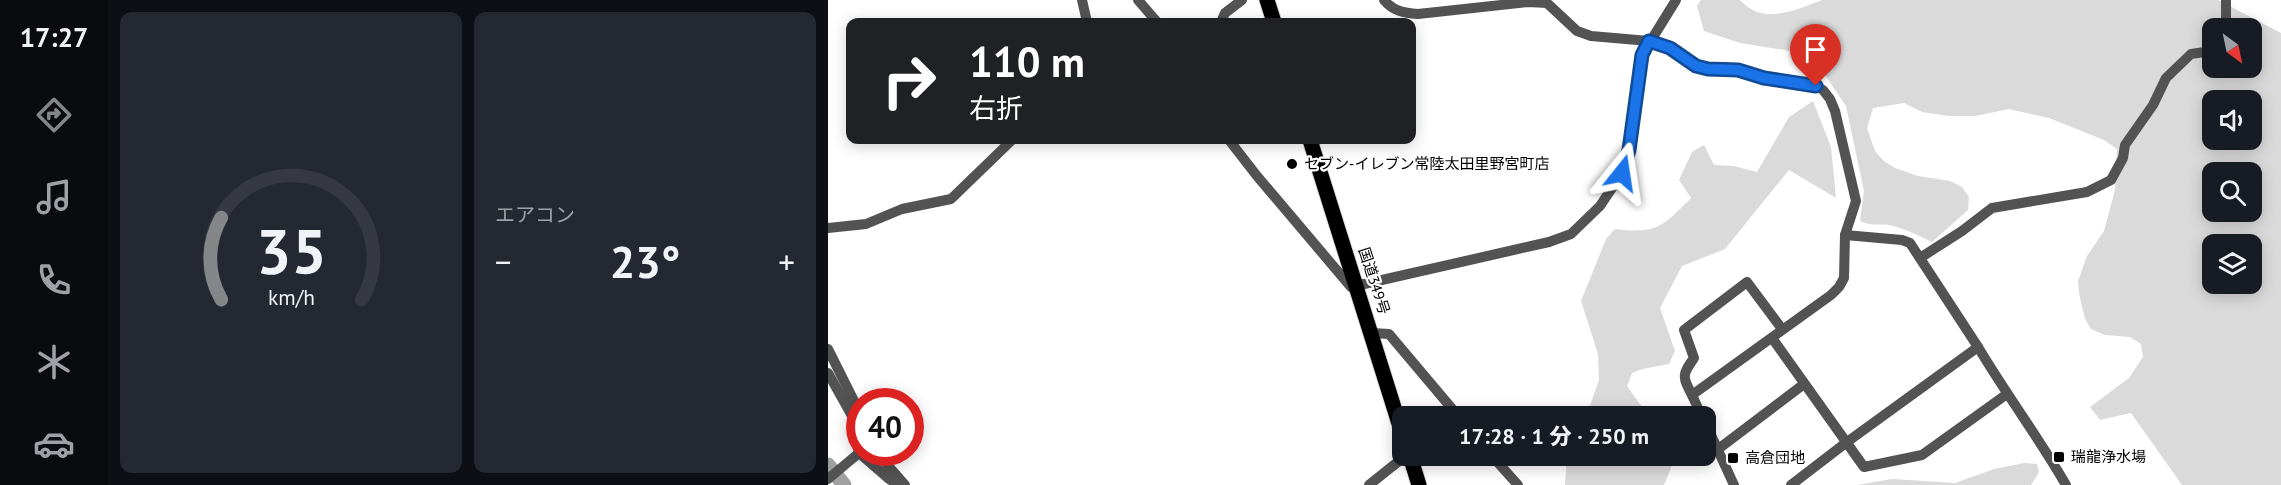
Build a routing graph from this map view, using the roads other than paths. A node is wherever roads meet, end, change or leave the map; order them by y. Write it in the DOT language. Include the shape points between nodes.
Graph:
graph roads {
  1 [pos="1082,0"];
  2 [pos="1137,0"];
  3 [pos="1242,0"];
  4 [pos="1267,0"];
  5 [pos="1384,0"];
  6 [pos="1676,0"];
  7 [pos="2226,0"];
  8 [pos="1087,18"];
  9 [pos="1153,18"];
  10 [pos="1223,18"];
  11 [pos="1273,18"];
  12 [pos="2226,18"];
  13 [pos="1649,41"];
  14 [pos="2202,52"];
  15 [pos="1008,144"];
  16 [pos="1232,144"];
  17 [pos="1311,144"];
  18 [pos="828,228"];
  19 [pos="1845,235"];
  20 [pos="1920,258"];
  21 [pos="1356,287"];
  22 [pos="1782,329"];
  23 [pos="1372,333"];
  24 [pos="1772,338"];
  25 [pos="1978,347"];
  26 [pos="828,349"];
  27 [pos="828,373"];
  28 [pos="1804,384"];
  29 [pos="846,391"];
  30 [pos="2007,394"];
  31 [pos="1692,395"];
  32 [pos="846,400"];
  33 [pos="1394,406"];
  34 [pos="1450,406"];
  35 [pos="1697,406"];
  36 [pos="1847,442"];
  37 [pos="1717,450"];
  38 [pos="846,464"];
  39 [pos="871,466"];
  40 [pos="888,466"];
  41 [pos="1393,466"];
  42 [pos="1413,466"];
  43 [pos="1501,466"];
  44 [pos="828,479"];
  45 [pos="899,485"];
  46 [pos="905,485"];
  47 [pos="1369,485"];
  48 [pos="1419,485"];
  49 [pos="1518,485"];
  50 [pos="1734,485"];
  51 [pos="1791,485"];
  52 [pos="2066,485"];
  1 -- 8 [label="street"];
  2 -- 9 [label="street"];
  3 -- 10 [label="street"];
  4 -- 11 [label="highway"];
  5 -- 13 [label="street" via="1403,13 1418,14 1547,3 1577,31 1605,38"];
  6 -- 13 [label="street"];
  7 -- 12 [label="street"];
  13 -- 19 [label="street" via="1670,48 1696,66 1738,70 1823,90 1835,111 1856,201"];
  13 -- 21 [label="street" via="1642,55 1629,150 1622,173 1600,206 1570,234"];
  14 -- 20 [label="street" via="2191,54 2166,78 2153,105 2125,145 2111,180 2087,192 1992,208"];
  15 -- 18 [label="street" via="951,199 902,209 866,224"];
  16 -- 21 [label="street" via="1345,283"];
  17 -- 21 [label="highway, 国道349号"];
  19 -- 20 [label="street" via="1902,240 1910,243"];
  19 -- 22 [label="street" via="1844,278 1839,287"];
  20 -- 25 [label="street"];
  21 -- 23 [label="highway, 国道349号"];
  22 -- 24 [label="street"];
  22 -- 31 [label="street" via="1747,282 1684,330 1694,358 1684,373"];
  23 -- 33 [label="highway, 国道349号"];
  23 -- 34 [label="street" via="1389,333"];
  24 -- 28 [label="street"];
  24 -- 31 [label="street"];
  25 -- 30 [label="street"];
  25 -- 36 [label="street"];
  26 -- 29 [label="street"];
  27 -- 32 [label="street"];
  28 -- 36 [label="street"];
  28 -- 37 [label="street"];
  30 -- 36 [label="street" via="1922,455 1864,467"];
  30 -- 52 [label="street"];
  31 -- 35 [label="street"];
  36 -- 51 [label="street"];
  37 -- 50 [label="street"];
  38 -- 44 [label="street"];
  39 -- 45 [label="street"];
  40 -- 46 [label="street"];
  41 -- 47 [label="street"];
  42 -- 48 [label="highway"];
  43 -- 49 [label="street"];
}
